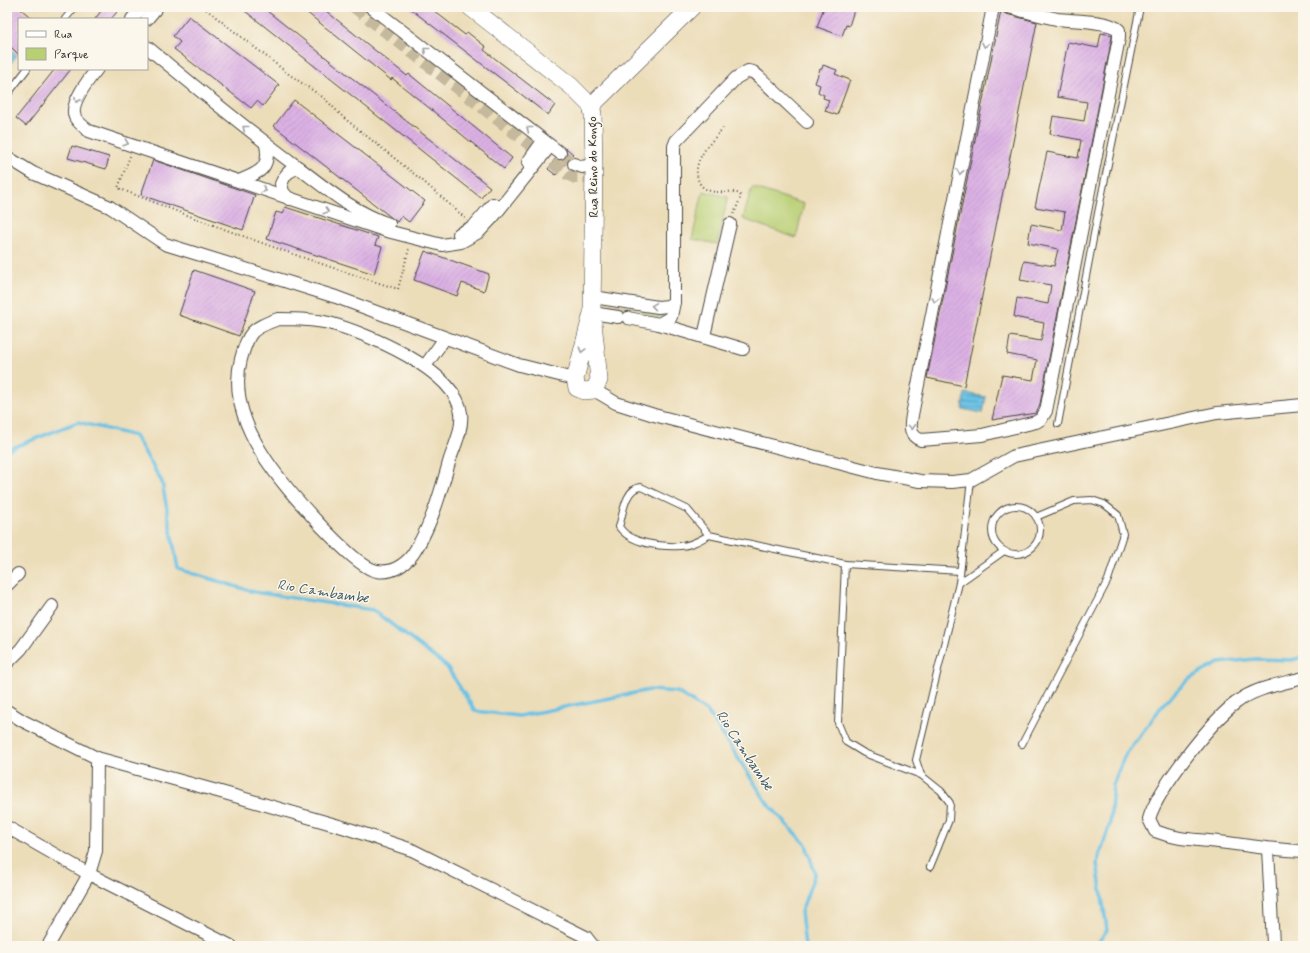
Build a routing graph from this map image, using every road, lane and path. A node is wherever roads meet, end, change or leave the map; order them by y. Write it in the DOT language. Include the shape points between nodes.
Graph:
graph roads {
  1 [pos="75,7"];
  2 [pos="142,7"];
  3 [pos="157,7"];
  4 [pos="203,7"];
  5 [pos="371,7"];
  6 [pos="470,7"];
  7 [pos="692,7"];
  8 [pos="994,7"];
  9 [pos="1008,7"];
  10 [pos="1140,7"];
  11 [pos="1054,12"];
  12 [pos="66,18"];
  13 [pos="133,18"];
  14 [pos="148,18"];
  15 [pos="148,48"];
  16 [pos="26,70"];
  17 [pos="96,70"];
  18 [pos="7,95"];
  19 [pos="591,106"];
  20 [pos="807,122"];
  21 [pos="723,128"];
  22 [pos="266,145"];
  23 [pos="135,146"];
  24 [pos="551,147"];
  25 [pos="7,156"];
  26 [pos="574,164"];
  27 [pos="594,164"];
  28 [pos="299,168"];
  29 [pos="239,181"];
  30 [pos="289,199"];
  31 [pos="730,224"];
  32 [pos="474,226"];
  33 [pos="413,238"];
  34 [pos="633,302"];
  35 [pos="674,302"];
  36 [pos="592,305"];
  37 [pos="626,318"];
  38 [pos="659,324"];
  39 [pos="704,336"];
  40 [pos="445,338"];
  41 [pos="743,349"];
  42 [pos="425,366"];
  43 [pos="575,379"];
  44 [pos="594,390"];
  45 [pos="1303,405"];
  46 [pos="1058,424"];
  47 [pos="971,480"];
  48 [pos="1036,517"];
  49 [pos="709,535"];
  50 [pos="1004,551"];
  51 [pos="845,564"];
  52 [pos="960,570"];
  53 [pos="18,574"];
  54 [pos="959,583"];
  55 [pos="7,585"];
  56 [pos="52,606"];
  57 [pos="7,663"];
  58 [pos="1303,678"];
  59 [pos="7,711"];
  60 [pos="1022,744"];
  61 [pos="97,758"];
  62 [pos="921,775"];
  63 [pos="7,827"];
  64 [pos="1268,849"];
  65 [pos="1303,851"];
  66 [pos="930,867"];
  67 [pos="89,874"];
  68 [pos="1272,944"];
  69 [pos="48,946"];
  70 [pos="232,946"];
  71 [pos="593,946"];
  1 -- 12 [label="lane"];
  2 -- 13 [label="street"];
  3 -- 14 [label="street"];
  4 -- 32 [label="path" via="290,75 324,98 344,118 444,198"];
  24 -- 5 [label="street, one-way"];
  6 -- 19 [label="street, Rua Reino do Kongo" via="577,91"];
  7 -- 19 [label="street"];
  8 -- 11 [label="street, one-way" via="912,415 911,432 921,440 982,435 1036,422 1041,420 1046,411 1119,38 1119,30 1113,26"];
  9 -- 11 [label="street"];
  10 -- 46 [label="lane"];
  22 -- 15 [label="street, one-way"];
  16 -- 18 [label="lane"];
  17 -- 23 [label="street, one-way" via="76,100 73,107 75,117 89,130"];
  19 -- 27 [label="street, Rua Reino do Kongo"];
  20 -- 35 [label="street" via="754,72 748,71 736,78 676,141"];
  21 -- 31 [label="path" via="703,153 696,169 699,182 705,189 734,192 741,196"];
  22 -- 28 [label="street"];
  22 -- 29 [label="street" via="268,161 263,169"];
  23 -- 29 [label="street"];
  23 -- 33 [label="path" via="118,188 293,255 398,289"];
  24 -- 32 [label="street" via="538,151"];
  24 -- 33 [label="street" via="479,232 461,242 442,245"];
  25 -- 40 [label="street" via="33,173 110,207 165,244 336,297"];
  26 -- 27 [label="street" via="582,167"];
  27 -- 36 [label="street, Rua Reino do Kongo"];
  28 -- 30 [label="street" via="284,176 281,184"];
  28 -- 32 [label="street" via="340,200 387,223 443,237 461,234"];
  29 -- 30 [label="street, one-way"];
  30 -- 33 [label="street, one-way"];
  31 -- 39 [label="street"];
  35 -- 34 [label="street, one-way" via="658,307"];
  34 -- 36 [label="street"];
  34 -- 37 [label="street" via="634,306"];
  35 -- 38 [label="street" via="670,317"];
  36 -- 37 [label="street"];
  36 -- 43 [label="street, Rua Reino do Kongo, one-way"];
  36 -- 44 [label="street, Rua Reino do Kongo" via="599,380"];
  37 -- 38 [label="street"];
  38 -- 39 [label="street"];
  39 -- 41 [label="street"];
  40 -- 42 [label="street"];
  40 -- 43 [label="street" via="519,365"];
  42 -- 42 [label="street" via="457,399 461,413 460,427 436,505 414,554 404,564 390,571 376,571 331,536 282,482 261,452 247,424 239,395 238,370 246,340 257,327 278,319 328,323 387,344"];
  43 -- 44 [label="street" via="577,388 584,391"];
  44 -- 47 [label="street" via="616,403 654,415 877,473 920,481"];
  45 -- 47 [label="street" via="1217,413 1014,456"];
  47 -- 52 [label="lane"];
  48 -- 50 [label="lane" via="1040,531 1034,545 1021,553"];
  48 -- 50 [label="lane" via="1031,511 1017,505 1002,509 996,515 991,531 993,539"];
  48 -- 60 [label="lane" via="1074,500 1092,500 1104,504 1118,515 1123,534 1108,580"];
  49 -- 49 [label="lane" via="681,546 652,545 632,538 623,533 620,527 629,493 641,487 687,509"];
  49 -- 51 [label="lane"];
  50 -- 54 [label="lane"];
  51 -- 52 [label="lane"];
  51 -- 62 [label="lane" via="838,722 846,742 858,750"];
  52 -- 54 [label="lane"];
  53 -- 55 [label="street"];
  54 -- 62 [label="lane" via="916,760"];
  56 -- 57 [label="street" via="21,649"];
  58 -- 64 [label="street" via="1267,688 1238,702 1210,728 1163,791 1152,808 1149,819 1155,831 1174,838"];
  59 -- 61 [label="street"];
  61 -- 67 [label="street" via="96,851"];
  61 -- 71 [label="street" via="346,828 412,850 586,937"];
  62 -- 66 [label="lane" via="941,791 950,803 949,820"];
  63 -- 67 [label="street"];
  64 -- 65 [label="street"];
  64 -- 68 [label="street"];
  67 -- 69 [label="street"];
  67 -- 70 [label="street"];
}
